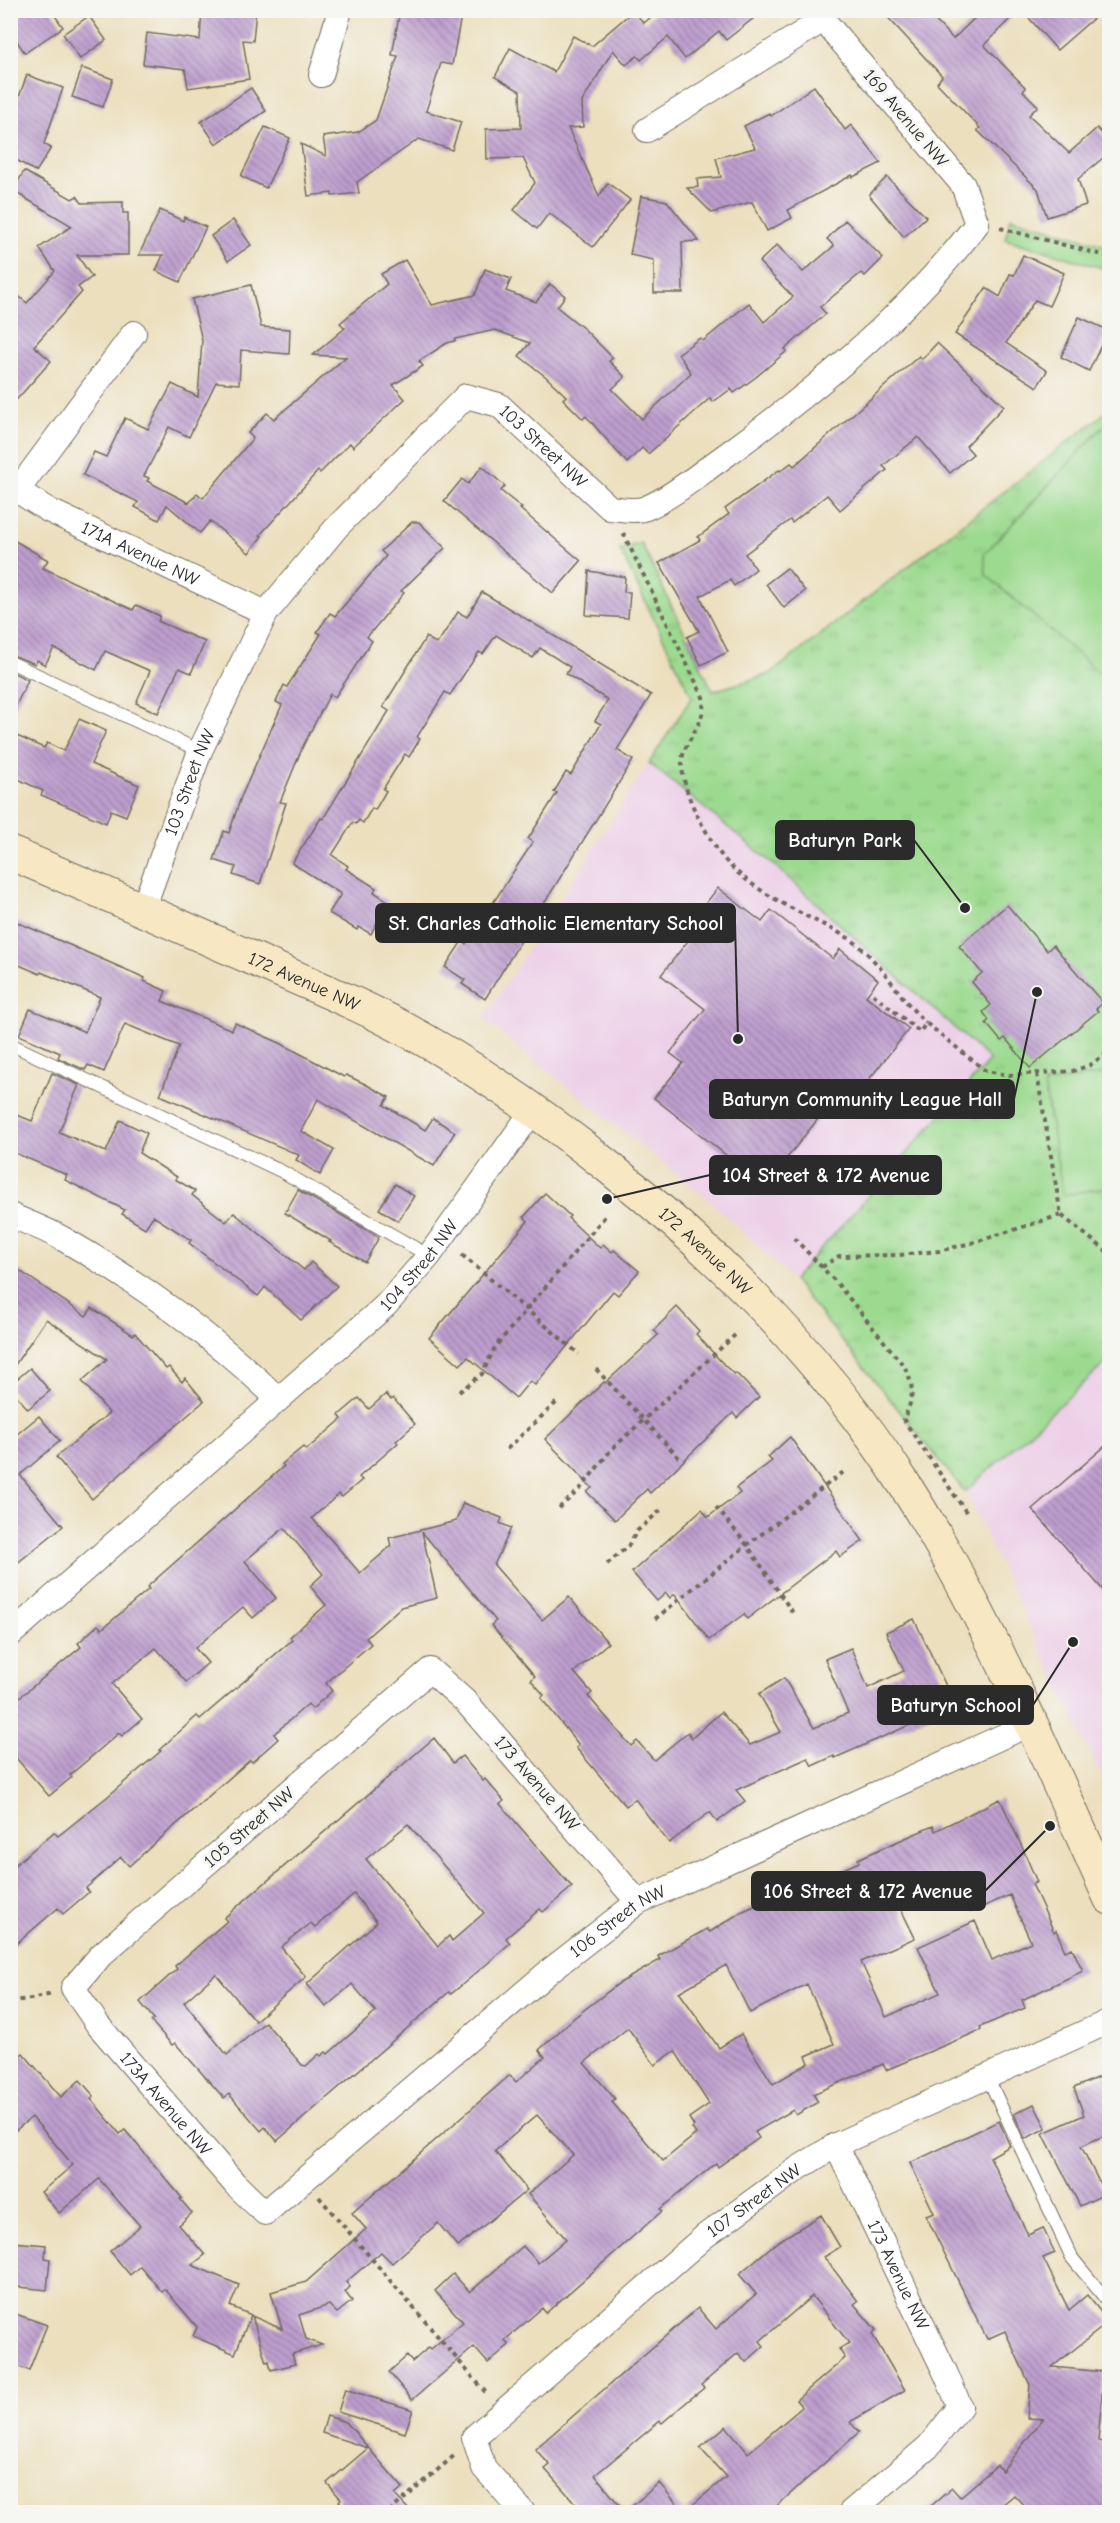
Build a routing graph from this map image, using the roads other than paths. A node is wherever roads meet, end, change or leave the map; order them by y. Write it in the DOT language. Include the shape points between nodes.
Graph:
graph roads {
  1 [pos="340,10"];
  2 [pos="819,15"];
  3 [pos="321,75"];
  4 [pos="646,130"];
  5 [pos="134,333"];
  6 [pos="14,489"];
  7 [pos="610,508"];
  8 [pos="266,613"];
  9 [pos="10,663"];
  10 [pos="200,751"];
  11 [pos="10,853"];
  12 [pos="143,909"];
  13 [pos="10,1044"];
  14 [pos="534,1109"];
  15 [pos="10,1215"];
  16 [pos="429,1256"];
  17 [pos="278,1399"];
  18 [pos="10,1635"];
  19 [pos="429,1670"];
  20 [pos="1030,1724"];
  21 [pos="1110,1898"];
  22 [pos="638,1902"];
  23 [pos="73,1988"];
  24 [pos="1110,2021"];
  25 [pos="987,2076"];
  26 [pos="836,2145"];
  27 [pos="265,2213"];
  28 [pos="1110,2304"];
  29 [pos="523,2512"];
  30 [pos="851,2512"];
  1 -- 3 [label="street"];
  2 -- 4 [label="street, 169 Avenue NW"];
  2 -- 7 [label="street, 169 Avenue NW" via="963,185 977,224 955,253 883,326 764,427 644,510"];
  5 -- 6 [label="street, 171A Avenue NW"];
  6 -- 8 [label="street, 171A Avenue NW" via="48,510"];
  7 -- 8 [label="street, 103 Street NW" via="499,405 466,396 336,528"];
  8 -- 10 [label="street, 103 Street NW"];
  9 -- 10 [label="lane"];
  10 -- 12 [label="street, 103 Street NW"];
  11 -- 12 [label="street, 172 Avenue NW"];
  12 -- 14 [label="street, 172 Avenue NW" via="383,1018"];
  13 -- 16 [label="lane" via="283,1172"];
  14 -- 16 [label="street, 104 Street NW"];
  14 -- 20 [label="street, 172 Avenue NW" via="703,1245 755,1296 829,1380 885,1456 939,1541"];
  15 -- 17 [label="street" via="63,1239 143,1288 252,1373"];
  16 -- 17 [label="street, 104 Street NW" via="385,1306"];
  17 -- 18 [label="street, 104 Street NW"];
  19 -- 22 [label="street, 173 Avenue NW" via="467,1703"];
  19 -- 23 [label="street, 105 Street NW" via="101,1955"];
  20 -- 21 [label="street, 172 Avenue NW"];
  20 -- 22 [label="street, 106 Street NW"];
  22 -- 27 [label="street, 106 Street NW" via="552,1969"];
  23 -- 27 [label="street, 173A Avenue NW" via="98,2025 235,2184"];
  24 -- 25 [label="street, 107 Street NW"];
  25 -- 26 [label="street, 107 Street NW"];
  25 -- 28 [label="lane" via="1072,2258"];
  26 -- 29 [label="street, 107 Street NW" via="705,2236 474,2437 484,2468"];
  26 -- 30 [label="street, 173 Avenue NW" via="960,2407 928,2446"];
}
